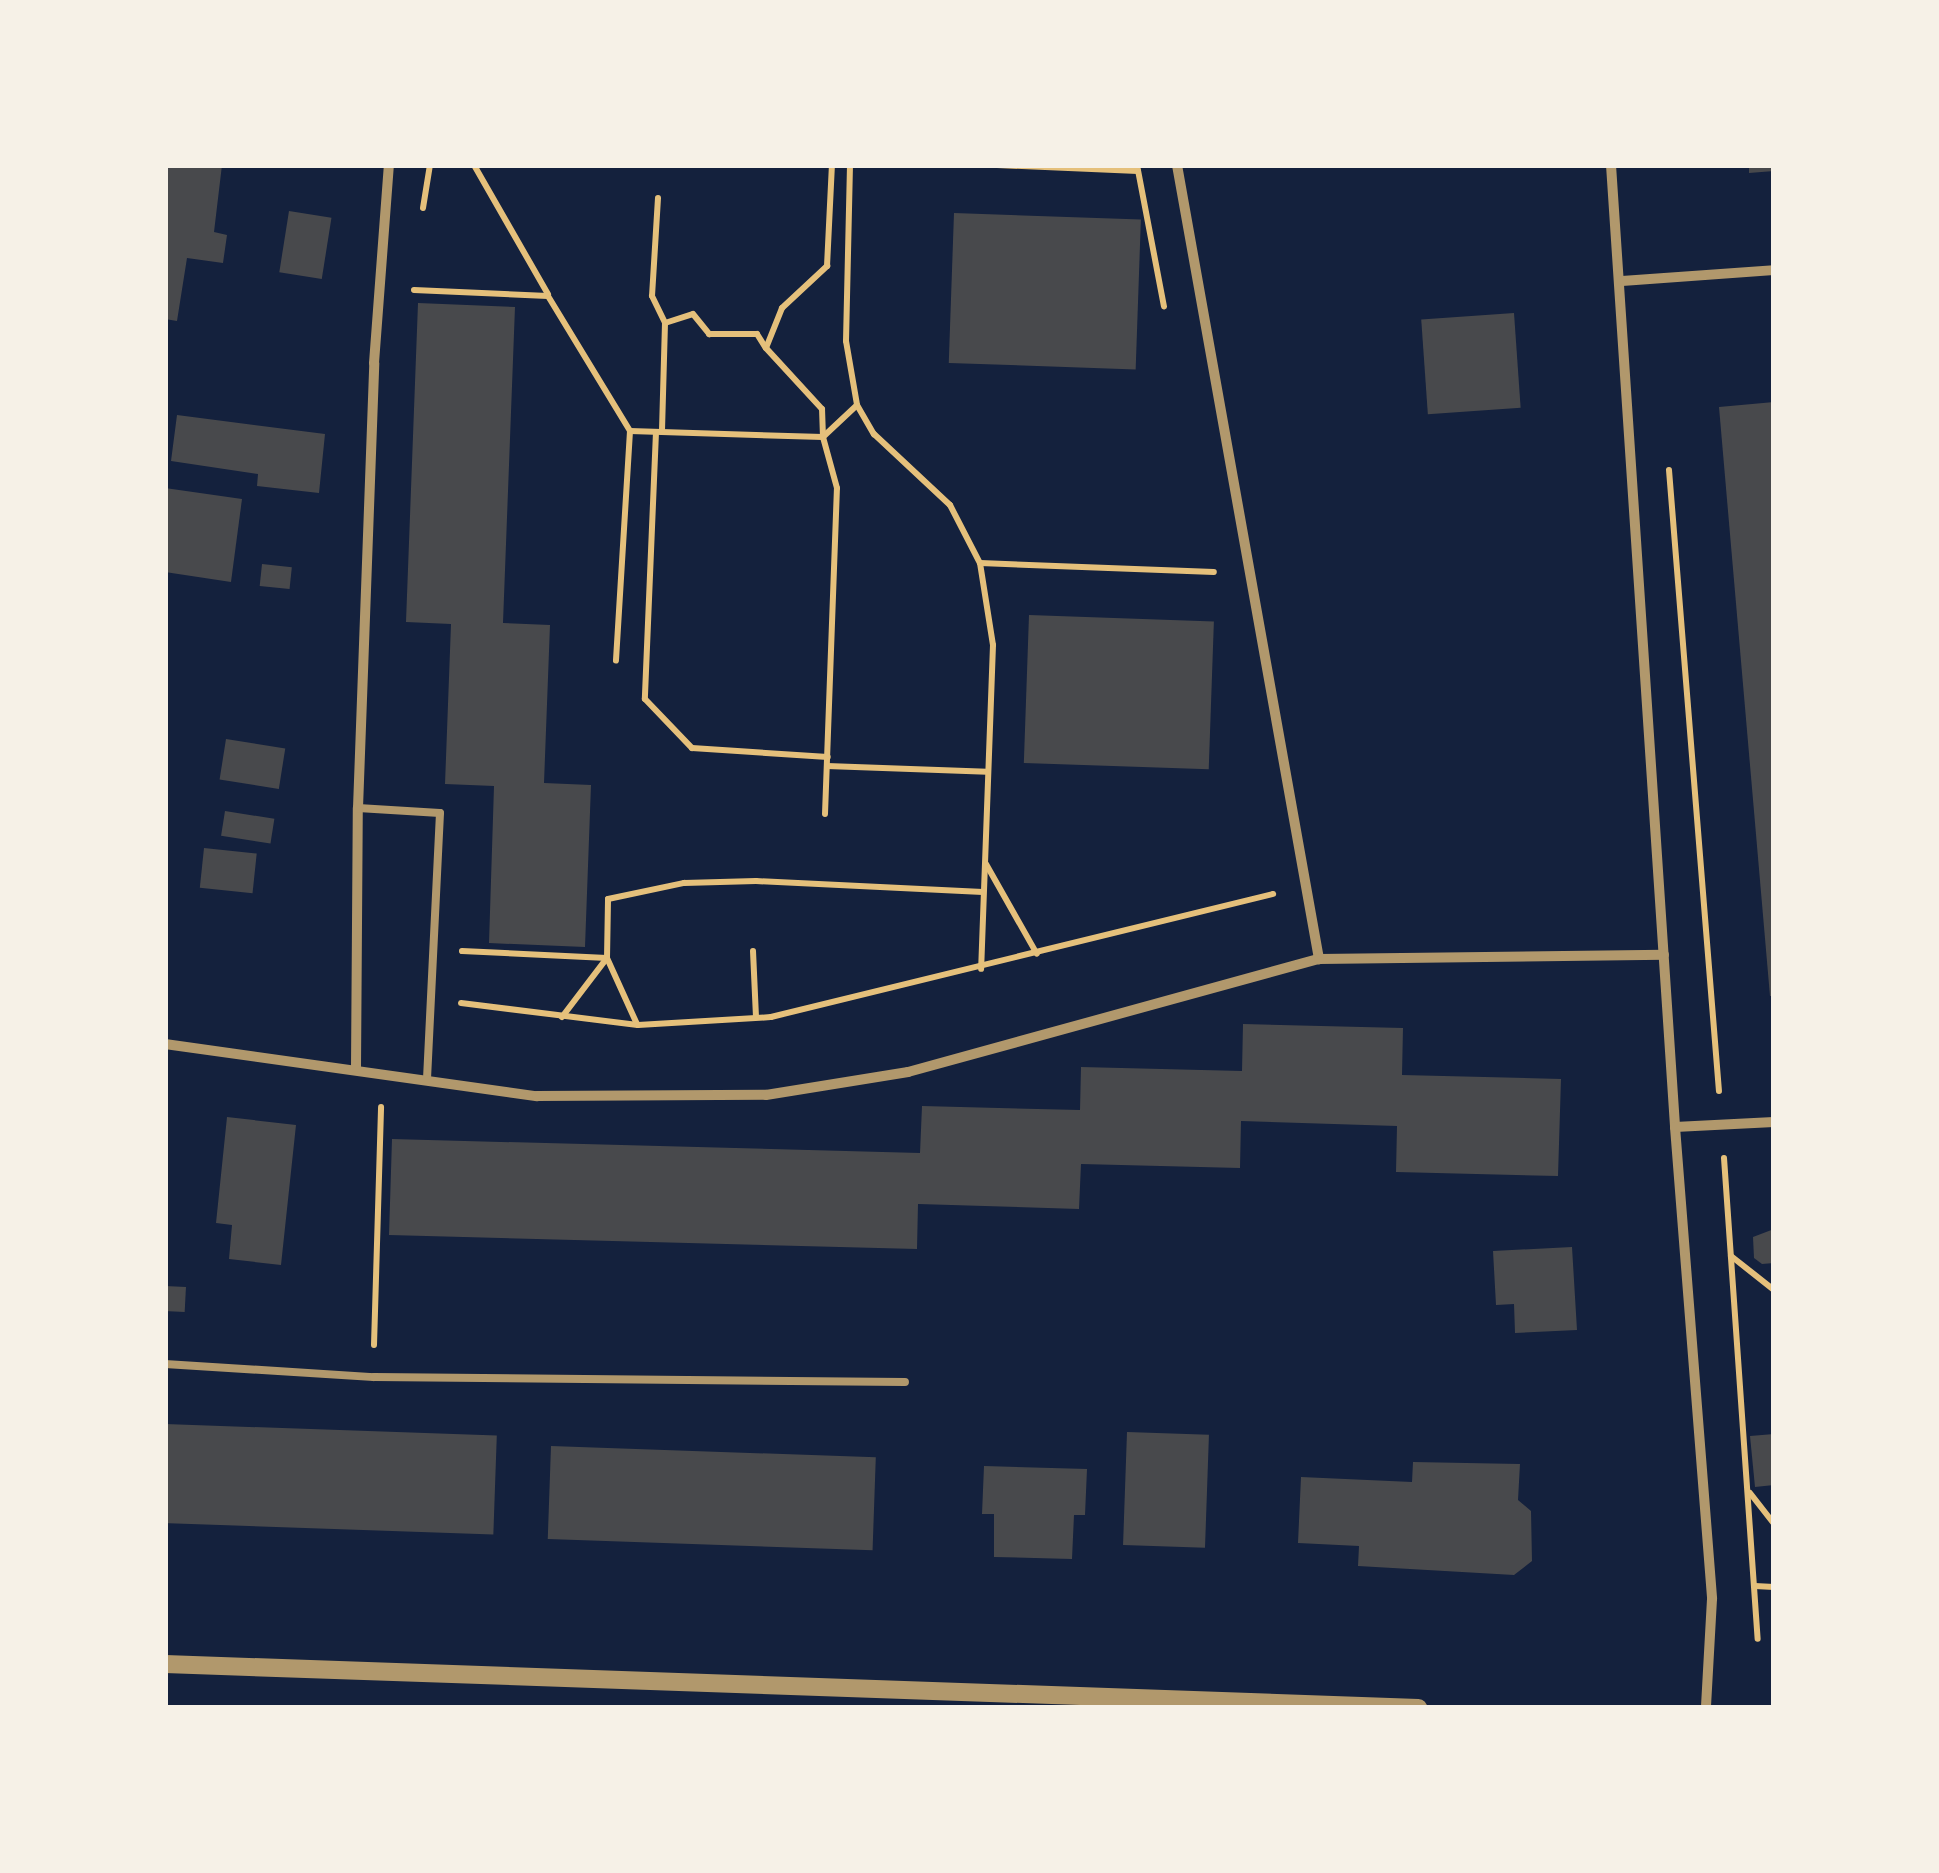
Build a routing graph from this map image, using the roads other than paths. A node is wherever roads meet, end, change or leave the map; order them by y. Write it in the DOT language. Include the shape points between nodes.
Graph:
graph roads {
  1 [pos="388,165"];
  2 [pos="1177,165"];
  3 [pos="1611,165"];
  4 [pos="1774,270"];
  5 [pos="1622,281"];
  6 [pos="358,808"];
  7 [pos="1664,955"];
  8 [pos="1319,959"];
  9 [pos="165,1044"];
  10 [pos="356,1067"];
  11 [pos="428,1080"];
  12 [pos="1774,1122"];
  13 [pos="1674,1128"];
  14 [pos="165,1364"];
  15 [pos="905,1382"];
  16 [pos="165,1664"];
  17 [pos="1418,1708"];
  18 [pos="1706,1708"];
  1 -- 6 [label="street"];
  2 -- 8 [label="street"];
  3 -- 5 [label="street"];
  4 -- 5 [label="street"];
  5 -- 7 [label="street"];
  6 -- 10 [label="street"];
  6 -- 11 [label="lane" via="440,813"];
  7 -- 8 [label="street"];
  7 -- 13 [label="street"];
  8 -- 11 [label="street" via="908,1072 766,1096 537,1096"];
  9 -- 10 [label="street"];
  10 -- 11 [label="street"];
  12 -- 13 [label="street"];
  13 -- 18 [label="street" via="1712,1598"];
  14 -- 15 [label="lane" via="374,1377"];
  16 -- 17 [label="street"];
}
